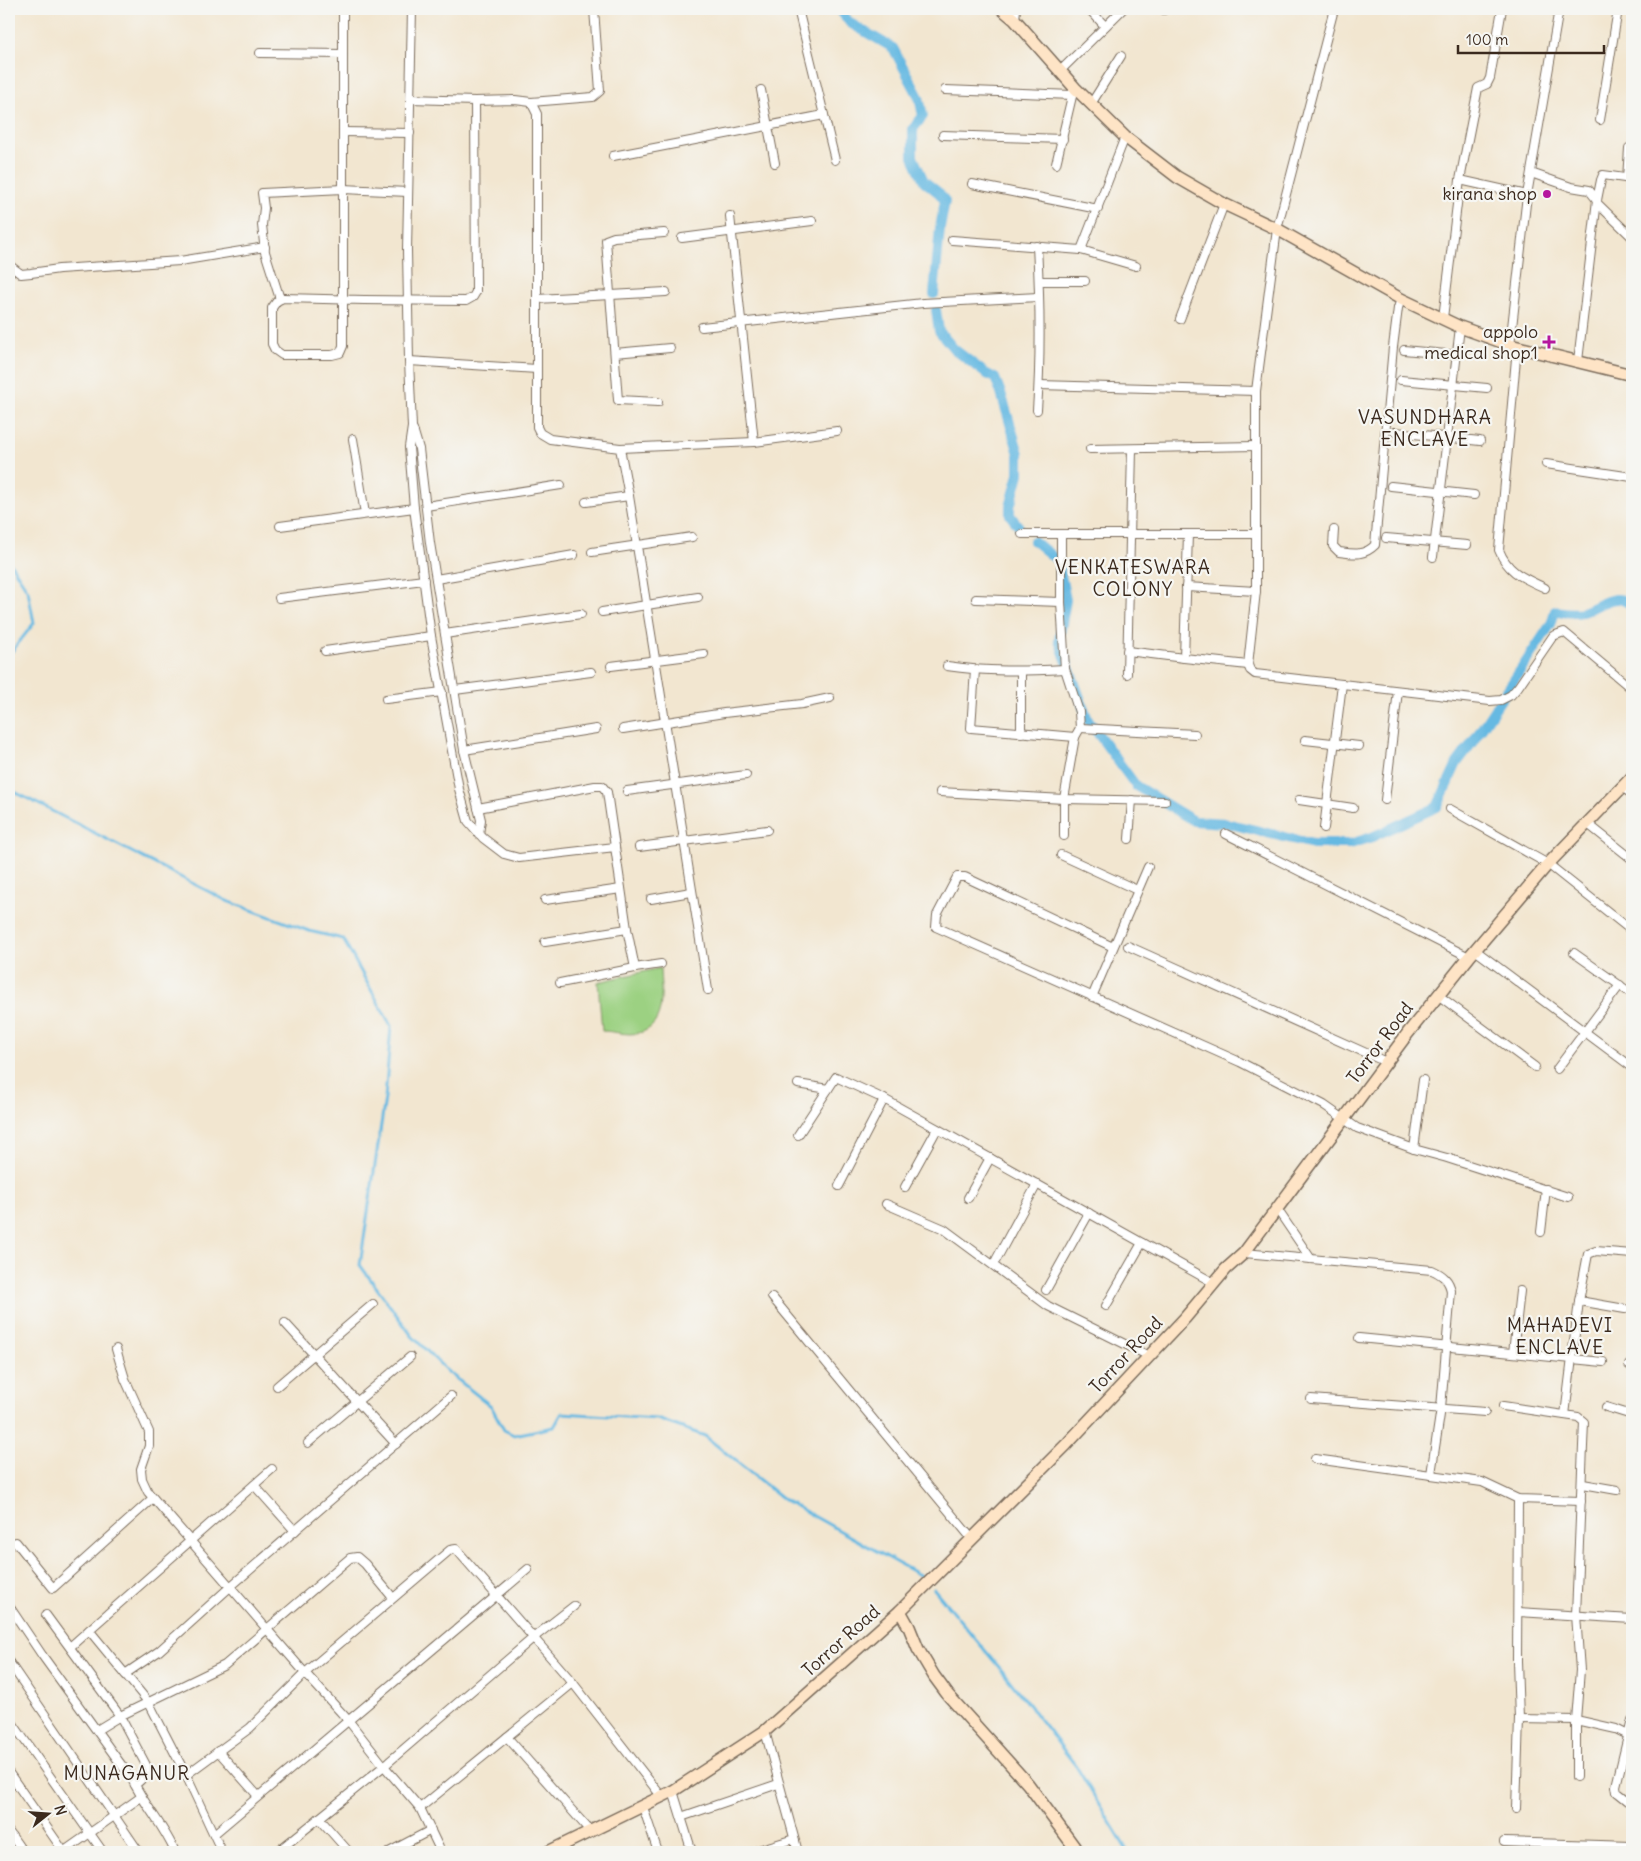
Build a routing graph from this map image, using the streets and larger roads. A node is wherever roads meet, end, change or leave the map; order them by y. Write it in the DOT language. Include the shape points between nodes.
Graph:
graph roads {
  1 [pos="343,9"];
  2 [pos="412,9"];
  3 [pos="594,9"];
  4 [pos="798,9"];
  5 [pos="1002,9"];
  6 [pos="1089,9"];
  7 [pos="1123,9"];
  8 [pos="1334,9"];
  9 [pos="1502,9"];
  10 [pos="1559,9"];
  11 [pos="1618,9"];
  12 [pos="1016,15"];
  13 [pos="1105,26"];
  14 [pos="260,53"];
  15 [pos="343,54"];
  16 [pos="1121,56"];
  17 [pos="1060,71"];
  18 [pos="761,90"];
  19 [pos="945,90"];
  20 [pos="1073,92"];
  21 [pos="411,99"];
  22 [pos="475,101"];
  23 [pos="531,102"];
  24 [pos="1091,104"];
  25 [pos="824,115"];
  26 [pos="1600,120"];
  27 [pos="767,126"];
  28 [pos="343,132"];
  29 [pos="410,133"];
  30 [pos="942,135"];
  31 [pos="1125,137"];
  32 [pos="1063,139"];
  33 [pos="1629,148"];
  34 [pos="612,156"];
  35 [pos="835,160"];
  36 [pos="775,163"];
  37 [pos="1056,164"];
  38 [pos="1531,173"];
  39 [pos="1629,179"];
  40 [pos="1460,180"];
  41 [pos="972,184"];
  42 [pos="342,189"];
  43 [pos="408,192"];
  44 [pos="1527,195"];
  45 [pos="1597,201"];
  46 [pos="1224,204"];
  47 [pos="1098,209"];
  48 [pos="730,216"];
  49 [pos="812,221"];
  50 [pos="1277,229"];
  51 [pos="732,231"];
  52 [pos="664,233"];
  53 [pos="1631,233"];
  54 [pos="682,238"];
  55 [pos="952,240"];
  56 [pos="1037,246"];
  57 [pos="265,247"];
  58 [pos="1081,250"];
  59 [pos="9,264"];
  60 [pos="1136,266"];
  61 [pos="1039,281"];
  62 [pos="1085,281"];
  63 [pos="666,292"];
  64 [pos="610,295"];
  65 [pos="1038,297"];
  66 [pos="280,299"];
  67 [pos="537,299"];
  68 [pos="1401,299"];
  69 [pos="343,300"];
  70 [pos="408,301"];
  71 [pos="1443,318"];
  72 [pos="1180,319"];
  73 [pos="743,322"];
  74 [pos="1460,326"];
  75 [pos="702,327"];
  76 [pos="1514,346"];
  77 [pos="670,348"];
  78 [pos="1404,350"];
  79 [pos="615,354"];
  80 [pos="1456,355"];
  81 [pos="409,361"];
  82 [pos="1578,361"];
  83 [pos="537,369"];
  84 [pos="1632,376"];
  85 [pos="1401,380"];
  86 [pos="1039,385"];
  87 [pos="1453,385"];
  88 [pos="1487,388"];
  89 [pos="1256,392"];
  90 [pos="658,402"];
  91 [pos="1037,410"];
  92 [pos="412,427"];
  93 [pos="837,431"];
  94 [pos="1395,432"];
  95 [pos="1447,438"];
  96 [pos="353,439"];
  97 [pos="1480,441"];
  98 [pos="754,442"];
  99 [pos="1256,446"];
  100 [pos="620,448"];
  101 [pos="1090,449"];
  102 [pos="1132,449"];
  103 [pos="1546,464"];
  104 [pos="1632,477"];
  105 [pos="561,485"];
  106 [pos="1391,486"];
  107 [pos="1441,491"];
  108 [pos="1474,495"];
  109 [pos="629,496"];
  110 [pos="586,502"];
  111 [pos="426,506"];
  112 [pos="414,508"];
  113 [pos="365,514"];
  114 [pos="280,526"];
  115 [pos="1334,530"];
  116 [pos="1022,534"];
  117 [pos="1061,534"];
  118 [pos="1131,534"];
  119 [pos="1188,534"];
  120 [pos="1256,534"];
  121 [pos="692,537"];
  122 [pos="1386,538"];
  123 [pos="1435,542"];
  124 [pos="430,543"];
  125 [pos="419,544"];
  126 [pos="1467,544"];
  127 [pos="637,545"];
  128 [pos="592,552"];
  129 [pos="574,555"];
  130 [pos="1433,557"];
  131 [pos="436,579"];
  132 [pos="424,580"];
  133 [pos="1186,587"];
  134 [pos="1545,588"];
  135 [pos="1256,591"];
  136 [pos="698,597"];
  137 [pos="279,598"];
  138 [pos="976,599"];
  139 [pos="1061,602"];
  140 [pos="647,604"];
  141 [pos="602,612"];
  142 [pos="581,614"];
  143 [pos="445,634"];
  144 [pos="431,636"];
  145 [pos="325,651"];
  146 [pos="1128,651"];
  147 [pos="704,654"];
  148 [pos="1184,658"];
  149 [pos="656,661"];
  150 [pos="450,664"];
  151 [pos="1248,665"];
  152 [pos="437,666"];
  153 [pos="611,666"];
  154 [pos="946,666"];
  155 [pos="1065,668"];
  156 [pos="975,670"];
  157 [pos="591,672"];
  158 [pos="1021,672"];
  159 [pos="1127,674"];
  160 [pos="1342,684"];
  161 [pos="455,690"];
  162 [pos="1632,690"];
  163 [pos="1398,691"];
  164 [pos="442,692"];
  165 [pos="830,698"];
  166 [pos="386,699"];
  167 [pos="666,723"];
  168 [pos="1080,728"];
  169 [pos="596,729"];
  170 [pos="623,729"];
  171 [pos="1021,733"];
  172 [pos="1195,734"];
  173 [pos="1075,737"];
  174 [pos="1306,740"];
  175 [pos="1334,744"];
  176 [pos="1359,746"];
  177 [pos="464,750"];
  178 [pos="746,774"];
  179 [pos="1632,776"];
  180 [pos="472,779"];
  181 [pos="458,782"];
  182 [pos="675,784"];
  183 [pos="627,791"];
  184 [pos="1628,791"];
  185 [pos="940,792"];
  186 [pos="1064,799"];
  187 [pos="1132,800"];
  188 [pos="1299,800"];
  189 [pos="1385,800"];
  190 [pos="1165,801"];
  191 [pos="1327,804"];
  192 [pos="478,808"];
  193 [pos="1353,808"];
  194 [pos="1450,809"];
  195 [pos="1588,824"];
  196 [pos="1324,828"];
  197 [pos="767,830"];
  198 [pos="479,834"];
  199 [pos="1226,834"];
  200 [pos="1064,836"];
  201 [pos="1129,839"];
  202 [pos="684,841"];
  203 [pos="615,847"];
  204 [pos="639,847"];
  205 [pos="1061,855"];
  206 [pos="1632,859"];
  207 [pos="1548,864"];
  208 [pos="1148,867"];
  209 [pos="621,889"];
  210 [pos="1137,890"];
  211 [pos="691,892"];
  212 [pos="651,899"];
  213 [pos="545,900"];
  214 [pos="627,929"];
  215 [pos="1632,931"];
  216 [pos="545,942"];
  217 [pos="1128,946"];
  218 [pos="1113,947"];
  219 [pos="1574,953"];
  220 [pos="1472,954"];
  221 [pos="661,964"];
  222 [pos="635,968"];
  223 [pos="560,983"];
  224 [pos="1620,985"];
  225 [pos="708,990"];
  226 [pos="1632,994"];
  227 [pos="1438,995"];
  228 [pos="1092,997"];
  229 [pos="1585,1033"];
  230 [pos="1386,1062"];
  231 [pos="1535,1067"];
  232 [pos="1632,1067"];
  233 [pos="1557,1069"];
  234 [pos="1423,1080"];
  235 [pos="798,1084"];
  236 [pos="828,1089"];
  237 [pos="884,1099"];
  238 [pos="1345,1119"];
  239 [pos="937,1129"];
  240 [pos="798,1135"];
  241 [pos="1414,1149"];
  242 [pos="990,1158"];
  243 [pos="1037,1184"];
  244 [pos="839,1186"];
  245 [pos="905,1187"];
  246 [pos="1546,1189"];
  247 [pos="1568,1197"];
  248 [pos="968,1198"];
  249 [pos="886,1204"];
  250 [pos="1277,1209"];
  251 [pos="1089,1213"];
  252 [pos="1541,1232"];
  253 [pos="1142,1242"];
  254 [pos="1244,1252"];
  255 [pos="1632,1254"];
  256 [pos="1311,1259"];
  257 [pos="996,1260"];
  258 [pos="1214,1283"];
  259 [pos="1046,1290"];
  260 [pos="1520,1291"];
  261 [pos="772,1297"];
  262 [pos="1579,1301"];
  263 [pos="373,1304"];
  264 [pos="1106,1306"];
  265 [pos="1625,1309"];
  266 [pos="286,1323"];
  267 [pos="1359,1338"];
  268 [pos="1446,1346"];
  269 [pos="116,1349"];
  270 [pos="1513,1353"];
  271 [pos="313,1355"];
  272 [pos="1149,1356"];
  273 [pos="410,1357"];
  274 [pos="1571,1358"];
  275 [pos="1603,1362"];
  276 [pos="277,1386"];
  277 [pos="451,1396"];
  278 [pos="1311,1399"];
  279 [pos="358,1402"];
  280 [pos="1503,1406"];
  281 [pos="1606,1407"];
  282 [pos="1441,1408"];
  283 [pos="1486,1412"];
  284 [pos="1565,1415"];
  285 [pos="1632,1415"];
  286 [pos="308,1443"];
  287 [pos="396,1444"];
  288 [pos="1315,1459"];
  289 [pos="272,1469"];
  290 [pos="1431,1474"];
  291 [pos="1583,1484"];
  292 [pos="254,1485"];
  293 [pos="1617,1490"];
  294 [pos="153,1498"];
  295 [pos="1518,1499"];
  296 [pos="1581,1501"];
  297 [pos="295,1531"];
  298 [pos="972,1539"];
  299 [pos="190,1541"];
  300 [pos="9,1544"];
  301 [pos="528,1569"];
  302 [pos="230,1587"];
  303 [pos="496,1596"];
  304 [pos="393,1598"];
  305 [pos="9,1606"];
  306 [pos="574,1606"];
  307 [pos="900,1611"];
  308 [pos="1518,1612"];
  309 [pos="46,1615"];
  310 [pos="1576,1615"];
  311 [pos="1632,1619"];
  312 [pos="267,1628"];
  313 [pos="89,1630"];
  314 [pos="533,1638"];
  315 [pos="70,1647"];
  316 [pos="9,1662"];
  317 [pos="305,1673"];
  318 [pos="125,1674"];
  319 [pos="573,1683"];
  320 [pos="149,1702"];
  321 [pos="120,1716"];
  322 [pos="9,1718"];
  323 [pos="1519,1719"];
  324 [pos="348,1720"];
  325 [pos="1576,1720"];
  326 [pos="1632,1720"];
  327 [pos="97,1730"];
  328 [pos="766,1731"];
  329 [pos="507,1737"];
  330 [pos="1631,1737"];
  331 [pos="218,1751"];
  332 [pos="384,1766"];
  333 [pos="9,1773"];
  334 [pos="186,1775"];
  335 [pos="1576,1777"];
  336 [pos="778,1784"];
  337 [pos="135,1785"];
  338 [pos="673,1791"];
  339 [pos="258,1796"];
  340 [pos="662,1797"];
  341 [pos="141,1798"];
  342 [pos="1632,1804"];
  343 [pos="643,1807"];
  344 [pos="420,1808"];
  345 [pos="1516,1809"];
  346 [pos="115,1817"];
  347 [pos="681,1817"];
  348 [pos="319,1818"];
  349 [pos="431,1830"];
  350 [pos="9,1832"];
  351 [pos="591,1832"];
  352 [pos="89,1834"];
  353 [pos="214,1834"];
  354 [pos="794,1839"];
  355 [pos="1504,1842"];
  356 [pos="1632,1846"];
  357 [pos="23,1852"];
  358 [pos="63,1852"];
  359 [pos="103,1852"];
  360 [pos="139,1852"];
  361 [pos="175,1852"];
  362 [pos="222,1852"];
  363 [pos="277,1852"];
  364 [pos="349,1852"];
  365 [pos="388,1852"];
  366 [pos="441,1852"];
  367 [pos="548,1852"];
  368 [pos="658,1852"];
  369 [pos="692,1852"];
  370 [pos="752,1852"];
  371 [pos="798,1852"];
  372 [pos="1078,1852"];
  1 -- 15 [label="street"];
  2 -- 21 [label="street"];
  3 -- 23 [label="street" via="600,91 593,97"];
  4 -- 25 [label="street"];
  5 -- 12 [label="street"];
  6 -- 13 [label="street"];
  7 -- 13 [label="street"];
  8 -- 50 [label="street"];
  9 -- 40 [label="street" via="1490,78 1478,88"];
  10 -- 38 [label="street"];
  11 -- 26 [label="street"];
  12 -- 17 [label="street"];
  13 -- 17 [label="street"];
  14 -- 15 [label="street"];
  15 -- 28 [label="street"];
  16 -- 24 [label="street"];
  17 -- 20 [label="street"];
  18 -- 27 [label="street"];
  19 -- 20 [label="street"];
  20 -- 24 [label="street"];
  20 -- 32 [label="street"];
  21 -- 22 [label="street"];
  21 -- 29 [label="street"];
  22 -- 23 [label="street"];
  22 -- 70 [label="street" via="476,292 466,301"];
  23 -- 67 [label="street" via="537,114"];
  24 -- 31 [label="street"];
  25 -- 27 [label="street"];
  25 -- 35 [label="street"];
  27 -- 34 [label="street"];
  27 -- 36 [label="street"];
  28 -- 29 [label="street"];
  28 -- 42 [label="street"];
  29 -- 43 [label="street"];
  30 -- 32 [label="street"];
  31 -- 46 [label="street" via="1177,177"];
  31 -- 47 [label="street"];
  32 -- 37 [label="street"];
  33 -- 39 [label="street"];
  38 -- 44 [label="street"];
  38 -- 45 [label="street" via="1589,190"];
  39 -- 45 [label="street" via="1604,175"];
  40 -- 44 [label="street"];
  40 -- 71 [label="street"];
  41 -- 47 [label="street"];
  42 -- 43 [label="street"];
  42 -- 57 [label="street" via="262,193"];
  42 -- 69 [label="street"];
  43 -- 70 [label="street"];
  44 -- 76 [label="street"];
  45 -- 53 [label="street"];
  45 -- 82 [label="street"];
  46 -- 50 [label="street"];
  46 -- 72 [label="street"];
  47 -- 58 [label="street"];
  48 -- 51 [label="street"];
  49 -- 51 [label="street"];
  50 -- 68 [label="street"];
  50 -- 89 [label="street"];
  51 -- 54 [label="street"];
  51 -- 73 [label="street"];
  52 -- 64 [label="street" via="606,240"];
  55 -- 56 [label="street"];
  56 -- 58 [label="street"];
  56 -- 61 [label="street"];
  57 -- 59 [label="street" via="180,261 21,274"];
  57 -- 66 [label="street"];
  58 -- 60 [label="street"];
  61 -- 62 [label="street"];
  61 -- 65 [label="street"];
  63 -- 64 [label="street"];
  64 -- 67 [label="street"];
  64 -- 79 [label="street"];
  65 -- 73 [label="street" via="922,303"];
  65 -- 86 [label="street"];
  66 -- 69 [label="street"];
  66 -- 69 [label="street" via="272,308 272,344 282,355 340,353 343,346"];
  67 -- 83 [label="street"];
  68 -- 71 [label="street"];
  68 -- 115 [label="street" via="1393,347 1375,545 1368,552 1339,552 1333,546"];
  69 -- 70 [label="street"];
  70 -- 81 [label="street"];
  71 -- 74 [label="street"];
  73 -- 75 [label="street"];
  73 -- 98 [label="street"];
  74 -- 76 [label="street"];
  74 -- 80 [label="street"];
  76 -- 82 [label="street"];
  76 -- 134 [label="street" via="1499,550 1513,572"];
  77 -- 79 [label="street"];
  78 -- 80 [label="street"];
  79 -- 90 [label="street" via="618,400"];
  80 -- 87 [label="street"];
  81 -- 83 [label="street"];
  81 -- 92 [label="street"];
  82 -- 84 [label="street"];
  83 -- 100 [label="street" via="537,427 540,433 550,439"];
  85 -- 87 [label="street"];
  86 -- 89 [label="street"];
  86 -- 91 [label="street"];
  87 -- 88 [label="street"];
  87 -- 95 [label="street"];
  89 -- 99 [label="street"];
  92 -- 111 [label="street" via="419,449"];
  92 -- 112 [label="street" via="409,447"];
  93 -- 98 [label="street"];
  94 -- 95 [label="street"];
  95 -- 97 [label="street"];
  95 -- 107 [label="street"];
  96 -- 113 [label="street"];
  98 -- 100 [label="street"];
  99 -- 102 [label="street"];
  99 -- 120 [label="street"];
  100 -- 109 [label="street"];
  101 -- 102 [label="street"];
  102 -- 118 [label="street"];
  103 -- 104 [label="street"];
  105 -- 111 [label="street"];
  106 -- 107 [label="street"];
  107 -- 108 [label="street"];
  107 -- 123 [label="street"];
  109 -- 110 [label="street"];
  109 -- 127 [label="street"];
  111 -- 124 [label="street"];
  112 -- 113 [label="street"];
  112 -- 125 [label="street"];
  113 -- 114 [label="street"];
  116 -- 117 [label="street"];
  117 -- 118 [label="street"];
  117 -- 139 [label="street"];
  118 -- 119 [label="street"];
  118 -- 146 [label="street"];
  119 -- 120 [label="street"];
  119 -- 133 [label="street"];
  120 -- 135 [label="street"];
  121 -- 127 [label="street"];
  122 -- 123 [label="street"];
  123 -- 126 [label="street"];
  123 -- 130 [label="street"];
  124 -- 125 [label="street"];
  124 -- 131 [label="street"];
  125 -- 132 [label="street"];
  127 -- 128 [label="street"];
  127 -- 140 [label="street"];
  129 -- 131 [label="street"];
  131 -- 143 [label="street"];
  132 -- 137 [label="street"];
  132 -- 144 [label="street"];
  133 -- 135 [label="street"];
  133 -- 148 [label="street"];
  135 -- 151 [label="street"];
  136 -- 140 [label="street"];
  138 -- 139 [label="street"];
  139 -- 155 [label="street"];
  140 -- 141 [label="street"];
  140 -- 149 [label="street"];
  142 -- 143 [label="street"];
  143 -- 150 [label="street"];
  144 -- 145 [label="street"];
  144 -- 152 [label="street"];
  146 -- 148 [label="street"];
  146 -- 159 [label="street"];
  147 -- 149 [label="street"];
  148 -- 151 [label="street"];
  149 -- 153 [label="street"];
  149 -- 167 [label="street"];
  150 -- 152 [label="street"];
  150 -- 161 [label="street"];
  151 -- 160 [label="street" via="1255,674"];
  152 -- 164 [label="street"];
  154 -- 156 [label="street"];
  155 -- 158 [label="street"];
  155 -- 168 [label="street" via="1079,712"];
  156 -- 158 [label="street"];
  156 -- 171 [label="street" via="971,728"];
  157 -- 161 [label="street"];
  158 -- 171 [label="street"];
  160 -- 163 [label="street"];
  160 -- 175 [label="street"];
  161 -- 177 [label="street"];
  162 -- 163 [label="street" via="1561,632 1553,636 1511,695 1501,700"];
  163 -- 189 [label="street"];
  164 -- 166 [label="street"];
  164 -- 181 [label="street"];
  165 -- 167 [label="street"];
  167 -- 170 [label="street"];
  167 -- 182 [label="street"];
  168 -- 172 [label="street"];
  168 -- 173 [label="street"];
  169 -- 177 [label="street"];
  171 -- 173 [label="street"];
  173 -- 186 [label="street"];
  174 -- 175 [label="street"];
  175 -- 176 [label="street"];
  175 -- 191 [label="street"];
  177 -- 180 [label="street"];
  178 -- 182 [label="street"];
  179 -- 184 [label="street, Torror Road"];
  180 -- 181 [label="street"];
  180 -- 192 [label="street"];
  181 -- 198 [label="street" via="468,820"];
  182 -- 183 [label="street"];
  182 -- 202 [label="street"];
  184 -- 195 [label="street, Torror Road"];
  185 -- 186 [label="street"];
  186 -- 187 [label="street"];
  186 -- 200 [label="street"];
  187 -- 190 [label="street"];
  187 -- 201 [label="street"];
  188 -- 191 [label="street"];
  191 -- 193 [label="street"];
  191 -- 196 [label="street"];
  192 -- 198 [label="street"];
  192 -- 203 [label="street" via="602,786 607,792"];
  194 -- 207 [label="street"];
  195 -- 206 [label="street"];
  195 -- 207 [label="street, Torror Road"];
  197 -- 202 [label="street"];
  198 -- 203 [label="street" via="504,854 519,858"];
  199 -- 220 [label="street"];
  202 -- 204 [label="street"];
  202 -- 211 [label="street"];
  203 -- 209 [label="street"];
  205 -- 210 [label="street"];
  207 -- 215 [label="street"];
  207 -- 220 [label="street, Torror Road"];
  208 -- 210 [label="street"];
  209 -- 213 [label="street"];
  209 -- 214 [label="street"];
  210 -- 218 [label="street"];
  211 -- 212 [label="street"];
  211 -- 225 [label="street"];
  214 -- 216 [label="street"];
  214 -- 222 [label="street"];
  217 -- 230 [label="street"];
  218 -- 228 [label="street"];
  218 -- 228 [label="street" via="965,877 957,877 936,914 936,927"];
  219 -- 224 [label="street"];
  220 -- 227 [label="street, Torror Road"];
  220 -- 229 [label="street"];
  221 -- 222 [label="street"];
  222 -- 223 [label="street"];
  224 -- 226 [label="street"];
  224 -- 229 [label="street"];
  227 -- 230 [label="street, Torror Road"];
  227 -- 231 [label="street"];
  228 -- 238 [label="street" via="1240,1062"];
  229 -- 232 [label="street"];
  229 -- 233 [label="street"];
  230 -- 238 [label="street, Torror Road"];
  234 -- 241 [label="street"];
  235 -- 236 [label="street"];
  236 -- 237 [label="street" via="836,1077"];
  236 -- 240 [label="street"];
  237 -- 239 [label="street"];
  237 -- 244 [label="street"];
  238 -- 241 [label="street" via="1357,1128"];
  238 -- 250 [label="street, Torror Road"];
  239 -- 242 [label="street"];
  239 -- 245 [label="street"];
  241 -- 246 [label="street"];
  242 -- 243 [label="street"];
  242 -- 248 [label="street"];
  243 -- 251 [label="street"];
  243 -- 257 [label="street"];
  246 -- 247 [label="street"];
  246 -- 252 [label="street"];
  249 -- 272 [label="street" via="944,1229 1048,1306"];
  250 -- 254 [label="street, Torror Road"];
  250 -- 256 [label="street"];
  251 -- 253 [label="street"];
  251 -- 259 [label="street"];
  253 -- 258 [label="street"];
  253 -- 264 [label="street"];
  254 -- 256 [label="street"];
  254 -- 258 [label="street, Torror Road"];
  255 -- 262 [label="street" via="1596,1251 1588,1254"];
  256 -- 268 [label="street" via="1432,1270 1445,1277 1452,1291"];
  258 -- 272 [label="street, Torror Road"];
  260 -- 270 [label="street"];
  261 -- 298 [label="street"];
  262 -- 265 [label="street"];
  262 -- 274 [label="street"];
  263 -- 271 [label="street"];
  266 -- 271 [label="street"];
  267 -- 268 [label="street"];
  268 -- 270 [label="street"];
  268 -- 282 [label="street"];
  269 -- 294 [label="street" via="125,1379 149,1432 149,1446 141,1469 142,1479"];
  270 -- 274 [label="street"];
  271 -- 276 [label="street"];
  271 -- 279 [label="street"];
  272 -- 298 [label="street, Torror Road"];
  273 -- 279 [label="street"];
  274 -- 275 [label="street"];
  274 -- 284 [label="street"];
  277 -- 287 [label="street"];
  278 -- 282 [label="street"];
  279 -- 286 [label="street"];
  279 -- 287 [label="street"];
  280 -- 284 [label="street"];
  281 -- 285 [label="street"];
  282 -- 283 [label="street"];
  282 -- 290 [label="street"];
  284 -- 291 [label="street" via="1578,1417 1584,1422"];
  287 -- 297 [label="street"];
  288 -- 290 [label="street"];
  289 -- 292 [label="street"];
  290 -- 295 [label="street" via="1482,1482"];
  291 -- 293 [label="street"];
  291 -- 296 [label="street"];
  292 -- 297 [label="street"];
  292 -- 299 [label="street"];
  294 -- 299 [label="street"];
  294 -- 300 [label="street" via="53,1588 16,1542"];
  295 -- 296 [label="street"];
  295 -- 308 [label="street"];
  296 -- 310 [label="street"];
  297 -- 302 [label="street"];
  298 -- 307 [label="street, Torror Road"];
  299 -- 302 [label="street"];
  299 -- 313 [label="street"];
  301 -- 303 [label="street"];
  302 -- 312 [label="street"];
  302 -- 318 [label="street" via="159,1651"];
  303 -- 304 [label="street" via="459,1551 453,1549"];
  303 -- 314 [label="street"];
  303 -- 324 [label="street"];
  304 -- 312 [label="street" via="365,1564 357,1557 350,1558"];
  304 -- 317 [label="street"];
  305 -- 327 [label="street"];
  306 -- 314 [label="street"];
  307 -- 328 [label="street, Torror Road"];
  307 -- 372 [label="street" via="918,1649 943,1689 1028,1784"];
  308 -- 310 [label="street"];
  308 -- 323 [label="street"];
  309 -- 315 [label="street"];
  310 -- 311 [label="street"];
  310 -- 325 [label="street" via="1580,1670"];
  312 -- 317 [label="street"];
  312 -- 320 [label="street" via="225,1665"];
  313 -- 315 [label="street"];
  313 -- 318 [label="street"];
  314 -- 319 [label="street"];
  314 -- 332 [label="street"];
  315 -- 321 [label="street"];
  316 -- 346 [label="street"];
  317 -- 324 [label="street"];
  317 -- 331 [label="street" via="250,1728"];
  318 -- 320 [label="street"];
  319 -- 329 [label="street"];
  319 -- 340 [label="street"];
  320 -- 321 [label="street"];
  320 -- 334 [label="street"];
  321 -- 327 [label="street"];
  321 -- 337 [label="street" via="146,1765 146,1775"];
  322 -- 352 [label="street"];
  323 -- 325 [label="street"];
  323 -- 345 [label="street"];
  324 -- 332 [label="street"];
  324 -- 339 [label="street"];
  325 -- 330 [label="street" via="1616,1729"];
  325 -- 335 [label="street"];
  326 -- 330 [label="street"];
  327 -- 337 [label="street"];
  328 -- 336 [label="street"];
  328 -- 338 [label="street, Torror Road"];
  329 -- 344 [label="street"];
  329 -- 351 [label="street"];
  330 -- 342 [label="street" via="1616,1786 1617,1792"];
  331 -- 334 [label="street"];
  331 -- 339 [label="street"];
  332 -- 344 [label="street"];
  332 -- 348 [label="street"];
  333 -- 358 [label="street"];
  334 -- 353 [label="street"];
  336 -- 347 [label="street"];
  336 -- 354 [label="street"];
  337 -- 341 [label="street"];
  338 -- 340 [label="street, Torror Road"];
  338 -- 347 [label="street"];
  339 -- 353 [label="street"];
  340 -- 343 [label="street, Torror Road"];
  341 -- 346 [label="street"];
  341 -- 361 [label="street"];
  343 -- 351 [label="street, Torror Road"];
  343 -- 368 [label="street"];
  344 -- 349 [label="street"];
  346 -- 352 [label="street"];
  346 -- 360 [label="street"];
  347 -- 369 [label="street"];
  348 -- 363 [label="street"];
  348 -- 364 [label="street"];
  349 -- 365 [label="street"];
  349 -- 366 [label="street"];
  350 -- 357 [label="street"];
  351 -- 367 [label="street, Torror Road"];
  352 -- 358 [label="street"];
  352 -- 359 [label="street"];
  353 -- 362 [label="street"];
  354 -- 370 [label="street"];
  354 -- 371 [label="street"];
  355 -- 356 [label="street"];
}
